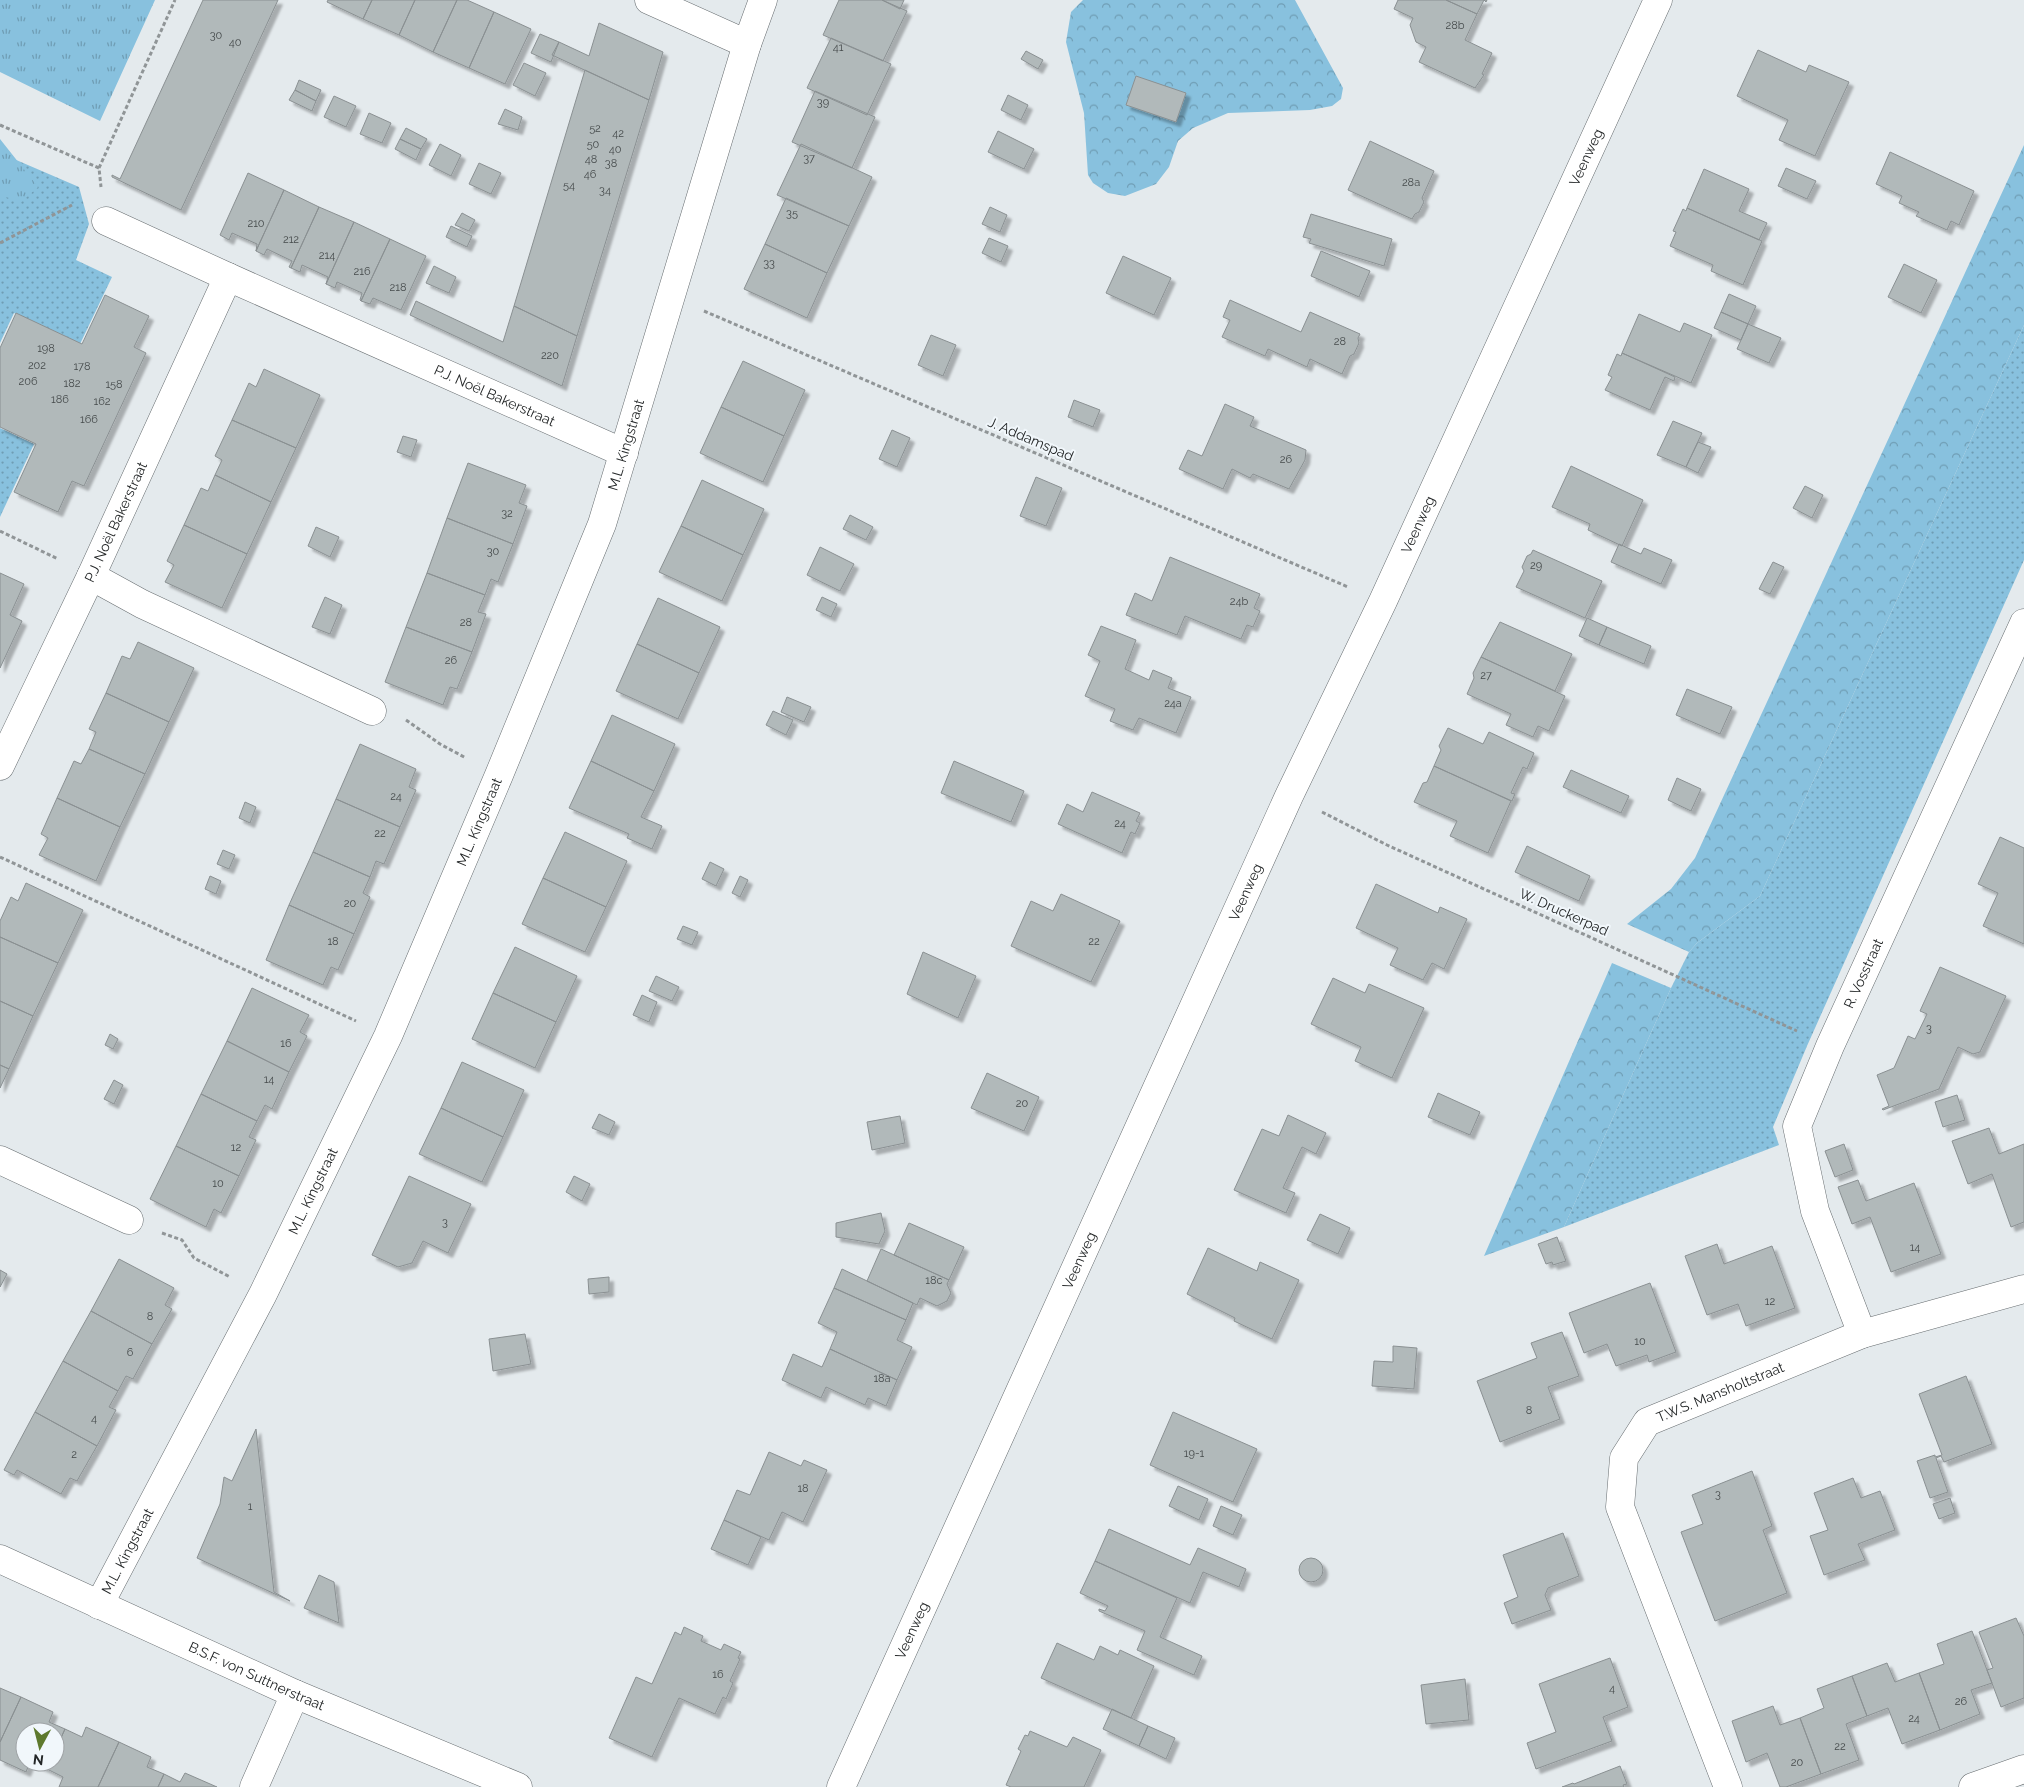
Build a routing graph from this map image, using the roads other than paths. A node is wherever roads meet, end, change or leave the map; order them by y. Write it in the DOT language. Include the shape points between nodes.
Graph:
graph roads {
  1 [pos="649,0"];
  2 [pos="763,0"];
  3 [pos="1658,0"];
  4 [pos="747,44"];
  5 [pos="106,221"];
  6 [pos="228,277"];
  7 [pos="624,453"];
  8 [pos="91,576"];
  9 [pos="2024,623"];
  10 [pos="372,711"];
  11 [pos="0,766"];
  12 [pos="0,1160"];
  13 [pos="128,1220"];
  14 [pos="2024,1289"];
  15 [pos="1862,1334"];
  16 [pos="0,1559"];
  17 [pos="99,1605"];
  18 [pos="296,1694"];
  19 [pos="2024,1768"];
  20 [pos="254,1787"];
  21 [pos="518,1787"];
  22 [pos="841,1787"];
  23 [pos="1728,1787"];
  24 [pos="1973,1787"];
  1 -- 4 [label="street"];
  2 -- 4 [label="street, M.L. Kingstraat"];
  3 -- 22 [label="street, Veenweg" via="1383,601 1290,796"];
  4 -- 7 [label="street, M.L. Kingstraat"];
  5 -- 6 [label="street, P.J. Noël Bakerstraat"];
  6 -- 7 [label="street, P.J. Noël Bakerstraat"];
  6 -- 8 [label="street, P.J. Noël Bakerstraat"];
  7 -- 17 [label="street, M.L. Kingstraat" via="602,524 388,1036 262,1294"];
  8 -- 10 [label="street" via="142,604"];
  8 -- 11 [label="street, P.J. Noël Bakerstraat"];
  9 -- 15 [label="street, R. Vosstraat" via="1830,1046 1797,1126 1815,1211"];
  12 -- 13 [label="street"];
  14 -- 15 [label="street, T.W.S. Mansholtstraat"];
  15 -- 23 [label="street, T.W.S. Mansholtstraat" via="1647,1422 1624,1458 1620,1507"];
  16 -- 17 [label="street, B.S.F. von Suttnerstraat"];
  17 -- 18 [label="street, B.S.F. von Suttnerstraat"];
  18 -- 20 [label="street"];
  18 -- 21 [label="street, B.S.F. von Suttnerstraat"];
  19 -- 24 [label="street"];
}
